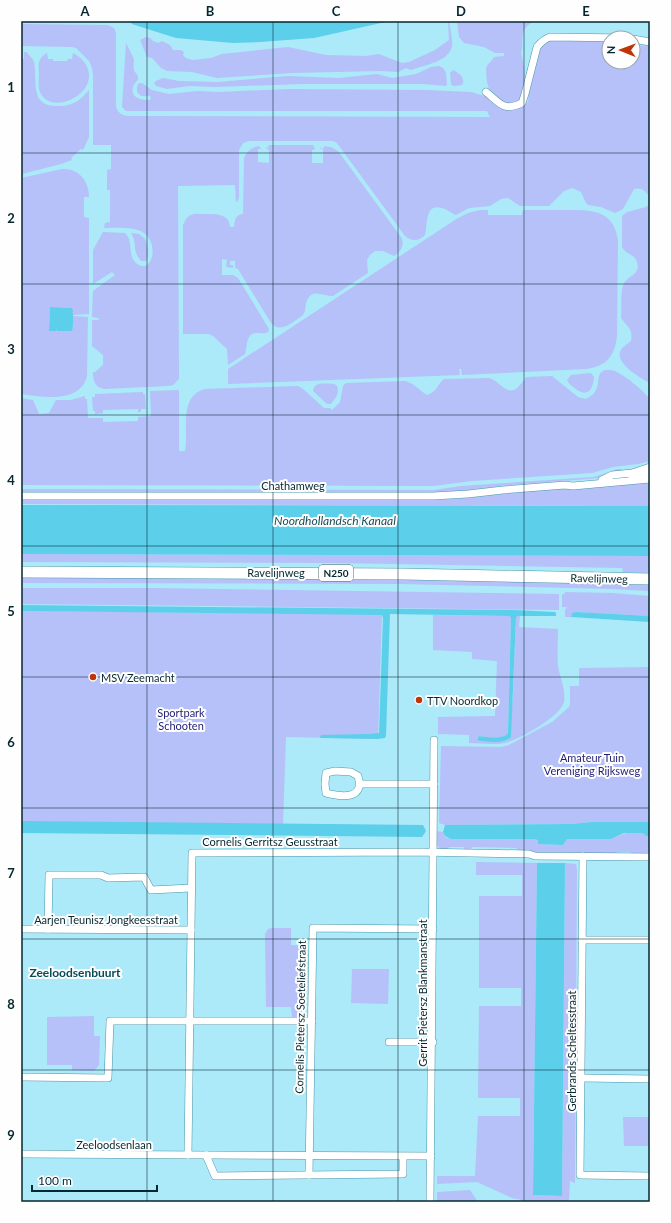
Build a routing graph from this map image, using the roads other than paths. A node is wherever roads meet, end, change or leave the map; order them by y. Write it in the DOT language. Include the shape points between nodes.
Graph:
graph roads {
  1 [pos="601,38"];
  2 [pos="486,92"];
  3 [pos="650,467"];
  4 [pos="650,473"];
  5 [pos="650,479"];
  6 [pos="602,480"];
  7 [pos="564,485"];
  8 [pos="21,496"];
  9 [pos="21,572"];
  10 [pos="650,578"];
  11 [pos="434,740"];
  12 [pos="361,784"];
  13 [pos="434,784"];
  14 [pos="434,852"];
  15 [pos="583,856"];
  16 [pos="650,857"];
  17 [pos="191,888"];
  18 [pos="21,929"];
  19 [pos="48,929"];
  20 [pos="433,929"];
  21 [pos="191,930"];
  22 [pos="582,940"];
  23 [pos="650,940"];
  24 [pos="190,1021"];
  25 [pos="312,1021"];
  26 [pos="389,1042"];
  27 [pos="433,1042"];
  28 [pos="21,1077"];
  29 [pos="582,1078"];
  30 [pos="650,1079"];
  31 [pos="21,1154"];
  32 [pos="188,1155"];
  33 [pos="206,1155"];
  34 [pos="309,1156"];
  35 [pos="403,1156"];
  36 [pos="431,1156"];
  37 [pos="309,1174"];
  38 [pos="650,1176"];
  39 [pos="430,1202"];
  1 -- 2 [label="street" via="546,38 537,47 522,103 507,107"];
  3 -- 6 [label="street, Chathamweg" via="632,473 612,475"];
  4 -- 6 [label="street, Chathamweg" via="632,478"];
  5 -- 7 [label="street, Chathamweg"];
  6 -- 7 [label="street, Chathamweg"];
  7 -- 8 [label="street, Chathamweg" via="434,496"];
  9 -- 10 [label="main road, Ravelijnweg / N250" via="395,573"];
  11 -- 13 [label="street, Gerrit Pietersz Blankmanstraat"];
  12 -- 12 [label="street" via="358,776 351,772 326,773 326,794 350,795 358,791"];
  12 -- 13 [label="street"];
  13 -- 14 [label="street, Gerrit Pietersz Blankmanstraat"];
  14 -- 15 [label="street, Cornelis Gerritsz Geusstraat"];
  14 -- 17 [label="street, Cornelis Gerritsz Geusstraat" via="192,852"];
  14 -- 20 [label="street, Gerrit Pietersz Blankmanstraat"];
  15 -- 16 [label="street, Cornelis Gerritsz Geusstraat"];
  15 -- 22 [label="street, Gerbrands Scheltesstraat"];
  17 -- 19 [label="street" via="151,890 144,877 49,875"];
  17 -- 21 [label="street, Cornelis Gerritsz Geusstraat"];
  18 -- 19 [label="street, Aarjen Teunisz Jongkeesstraat"];
  19 -- 21 [label="street, Aarjen Teunisz Jongkeesstraat"];
  20 -- 25 [label="street, Cornelis Pietersz Soeteliefstraat" via="313,928"];
  20 -- 27 [label="street, Gerrit Pietersz Blankmanstraat"];
  21 -- 24 [label="street, Cornelis Gerritsz Geusstraat"];
  22 -- 23 [label="street"];
  22 -- 29 [label="street, Gerbrands Scheltesstraat"];
  24 -- 25 [label="street"];
  24 -- 28 [label="street" via="110,1021 108,1078"];
  24 -- 32 [label="street, Cornelis Gerritsz Geusstraat"];
  25 -- 34 [label="street, Cornelis Pietersz Soeteliefstraat"];
  26 -- 27 [label="street"];
  27 -- 36 [label="street, Gerrit Pietersz Blankmanstraat"];
  29 -- 30 [label="street"];
  29 -- 38 [label="street, Gerbrands Scheltesstraat" via="580,1175"];
  31 -- 32 [label="street, Zeeloodsenlaan"];
  32 -- 33 [label="street, Zeeloodsenlaan"];
  33 -- 34 [label="street, Zeeloodsenlaan"];
  33 -- 37 [label="street" via="215,1176"];
  34 -- 35 [label="street, Zeeloodsenlaan"];
  34 -- 37 [label="street"];
  35 -- 36 [label="street, Zeeloodsenlaan"];
  35 -- 37 [label="street" via="403,1174"];
  36 -- 39 [label="street, Gerrit Pietersz Blankmanstraat"];
}
